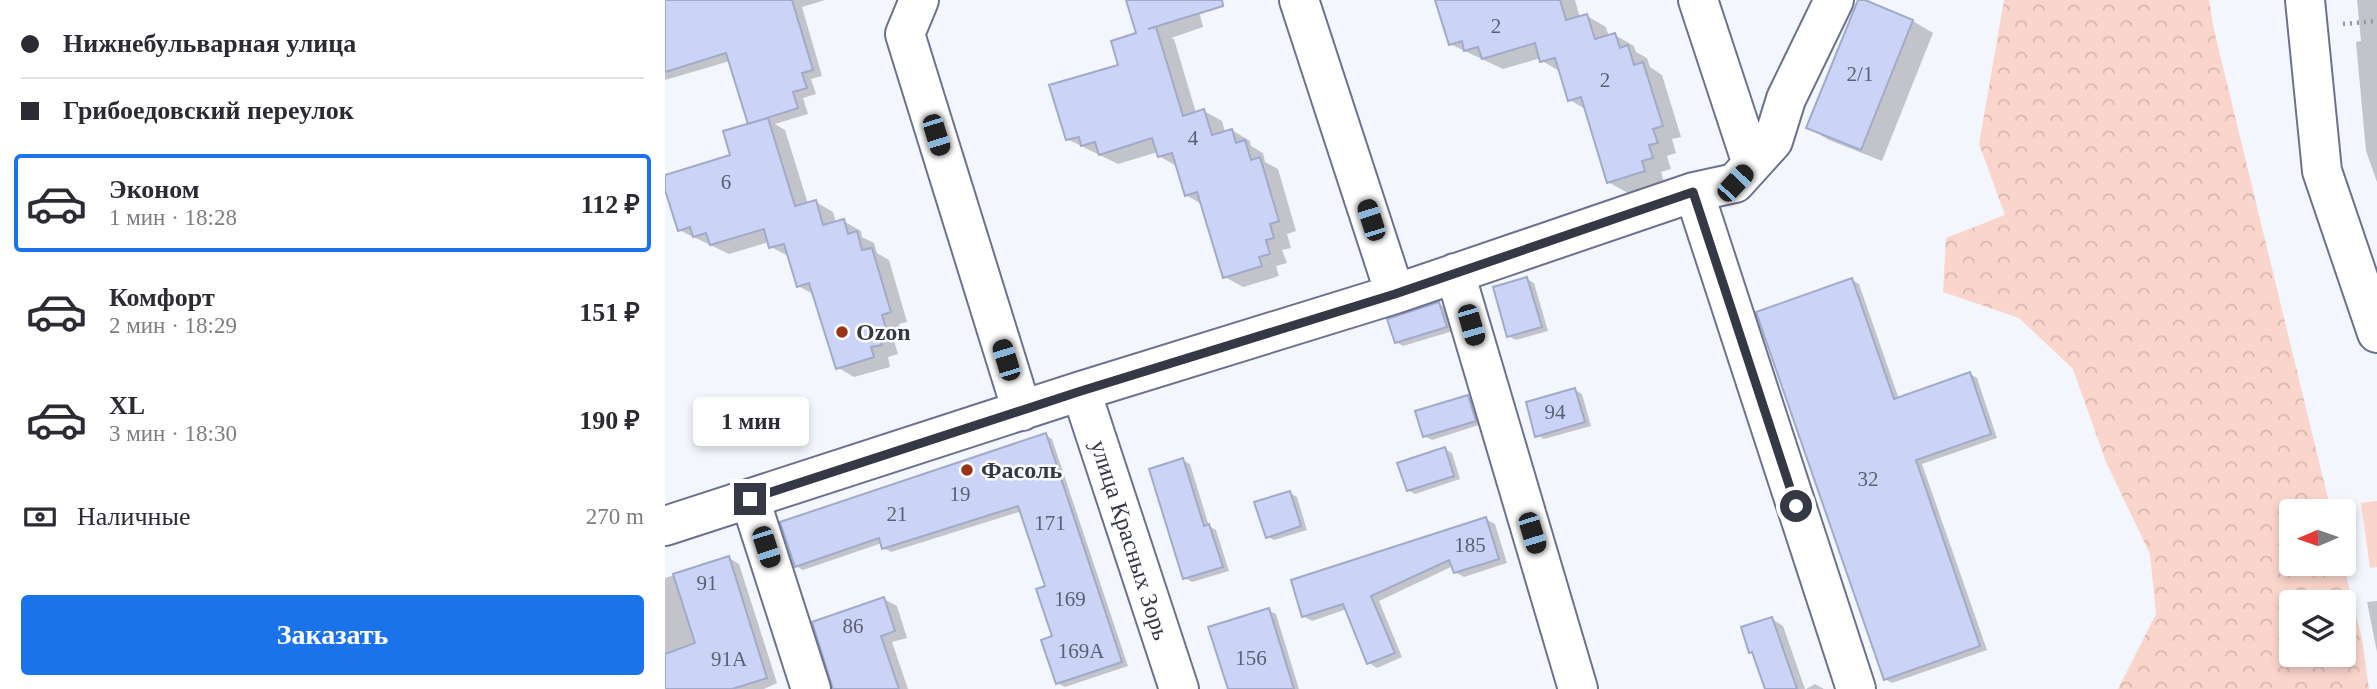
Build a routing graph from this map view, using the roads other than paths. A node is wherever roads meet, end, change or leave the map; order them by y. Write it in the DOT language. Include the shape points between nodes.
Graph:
graph roads {
  1 [pos="919,0"];
  2 [pos="1299,0"];
  3 [pos="1698,0"];
  4 [pos="1834,0"];
  5 [pos="2305,0"];
  6 [pos="1752,164"];
  7 [pos="1693,192"];
  8 [pos="1455,273"];
  9 [pos="1395,294"];
  10 [pos="2377,333"];
  11 [pos="1081,391"];
  12 [pos="1022,411"];
  13 [pos="750,499"];
  14 [pos="665,526"];
  15 [pos="811,689"];
  16 [pos="1179,689"];
  17 [pos="1578,689"];
  18 [pos="1856,689"];
  1 -- 12 [label="street" via="905,34"];
  2 -- 9 [label="street"];
  3 -- 6 [label="street"];
  4 -- 6 [label="street" via="1786,99 1773,141"];
  5 -- 10 [label="street" via="2322,171"];
  6 -- 7 [label="street" via="1735,183"];
  7 -- 8 [label="street"];
  7 -- 18 [label="street"];
  8 -- 9 [label="street"];
  8 -- 17 [label="street"];
  9 -- 11 [label="street"];
  11 -- 12 [label="street"];
  11 -- 16 [label="street, улица Красных Зорь"];
  12 -- 13 [label="street"];
  13 -- 14 [label="street"];
  13 -- 15 [label="street"];
}
